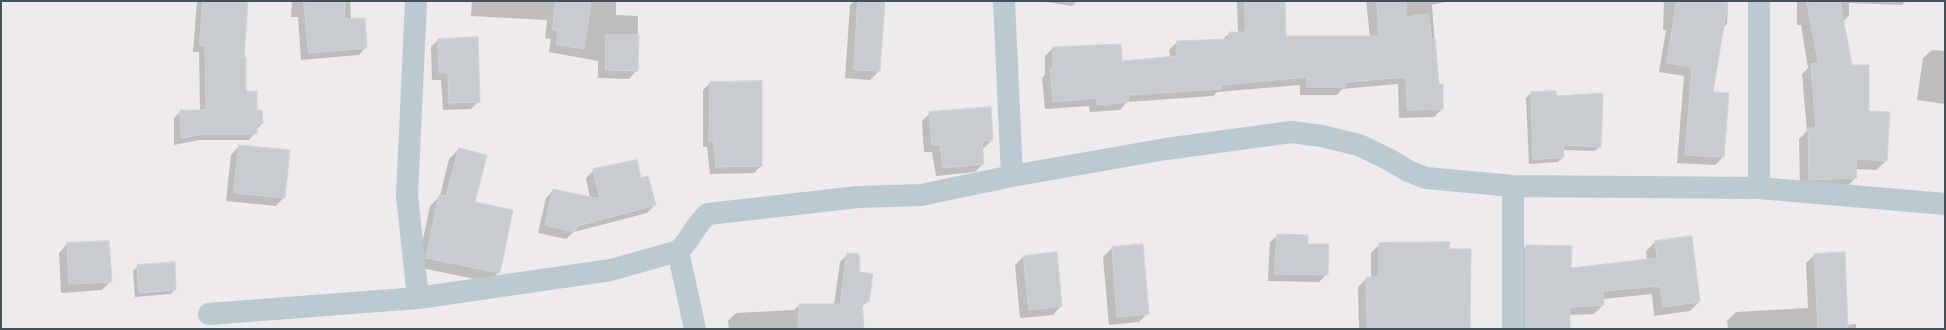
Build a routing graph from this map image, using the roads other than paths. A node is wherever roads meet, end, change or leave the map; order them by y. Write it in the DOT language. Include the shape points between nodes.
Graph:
graph roads {
  1 [pos="416,1"];
  2 [pos="1004,1"];
  3 [pos="1760,1"];
  4 [pos="1012,176"];
  5 [pos="1513,186"];
  6 [pos="1759,188"];
  7 [pos="1945,204"];
  8 [pos="678,251"];
  9 [pos="418,298"];
  10 [pos="209,314"];
  11 [pos="695,329"];
  12 [pos="1513,329"];
  1 -- 9 [label="street" via="407,196"];
  2 -- 4 [label="street"];
  3 -- 6 [label="street"];
  4 -- 5 [label="street" via="1166,149 1291,132 1359,145 1426,178"];
  4 -- 8 [label="street" via="921,195 858,197 708,214 695,226 686,245"];
  5 -- 6 [label="street"];
  5 -- 12 [label="street"];
  6 -- 7 [label="street"];
  8 -- 9 [label="street" via="611,270"];
  8 -- 11 [label="street"];
  9 -- 10 [label="street"];
}
